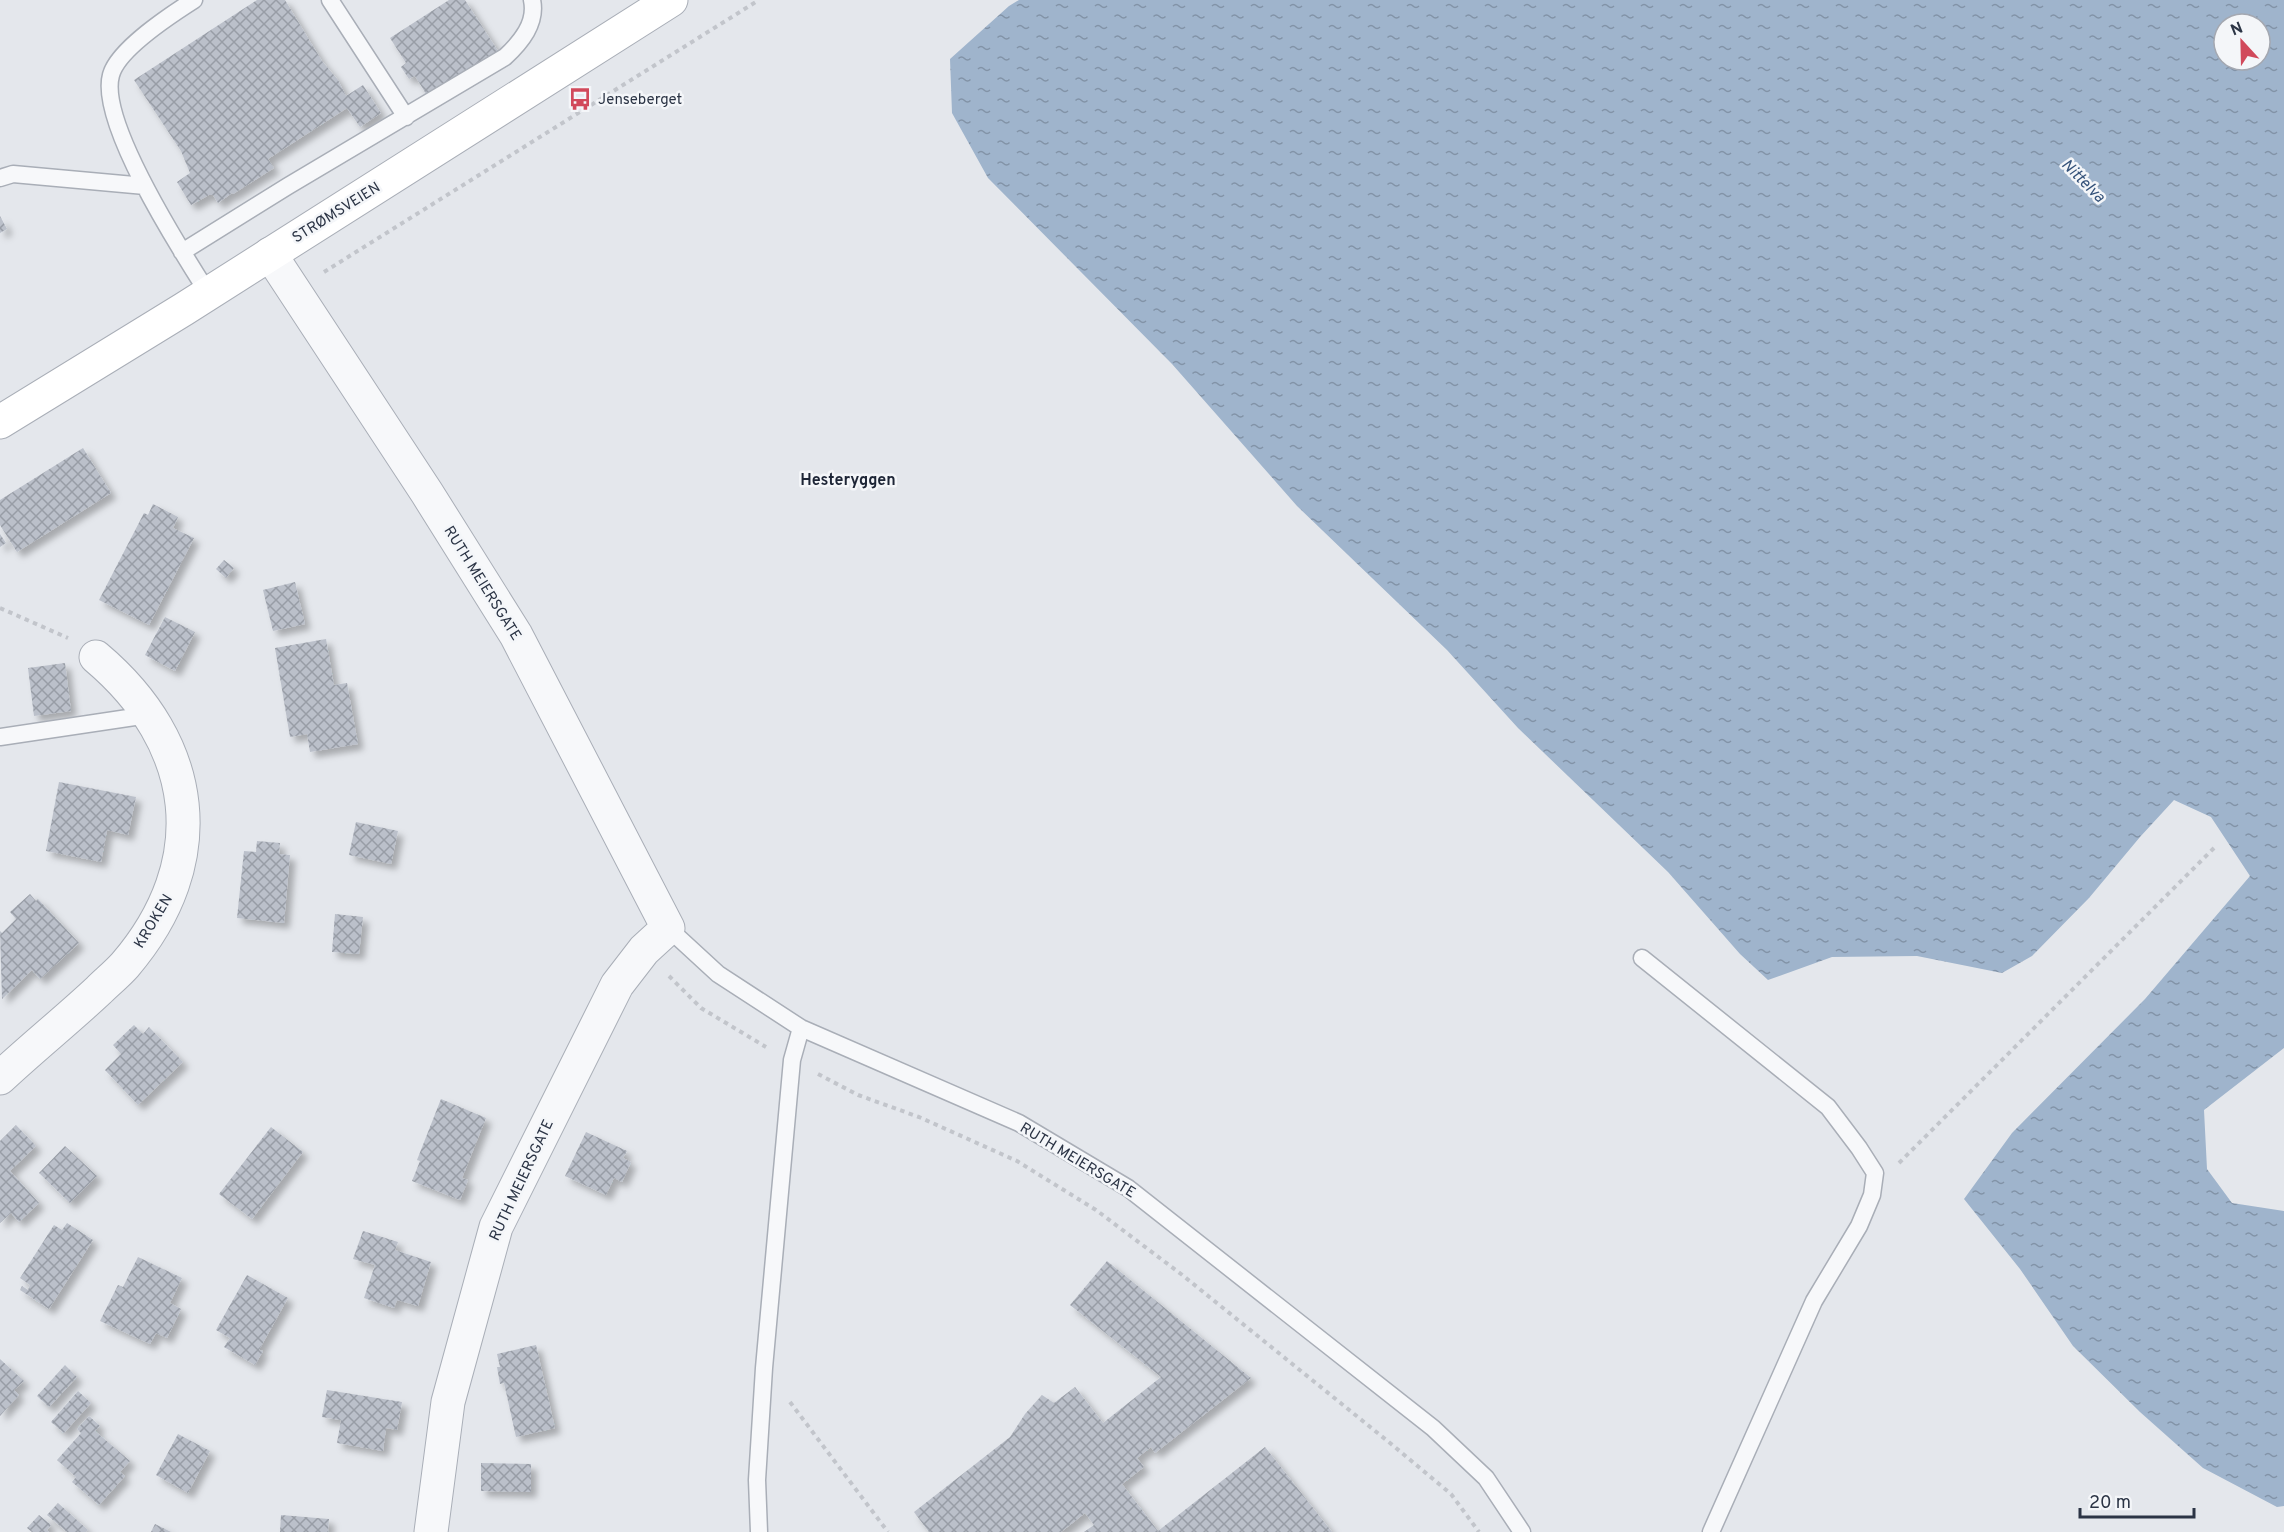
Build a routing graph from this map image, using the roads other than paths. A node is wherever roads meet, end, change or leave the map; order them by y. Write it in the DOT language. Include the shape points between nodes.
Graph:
graph roads {
  1 [pos="194,0"];
  2 [pos="330,0"];
  3 [pos="532,0"];
  4 [pos="671,0"];
  5 [pos="406,117"];
  6 [pos="0,178"];
  7 [pos="145,186"];
  8 [pos="182,252"];
  9 [pos="270,254"];
  10 [pos="208,293"];
  11 [pos="0,422"];
  12 [pos="96,657"];
  13 [pos="148,715"];
  14 [pos="0,737"];
  15 [pos="668,928"];
  16 [pos="1642,958"];
  17 [pos="801,1028"];
  18 [pos="0,1078"];
  19 [pos="431,1532"];
  20 [pos="759,1532"];
  21 [pos="1522,1532"];
  22 [pos="1712,1532"];
  1 -- 7 [label="lane" via="147,33 122,57 111,75 110,99"];
  2 -- 5 [label="lane"];
  3 -- 5 [label="lane" via="534,11 529,27 505,57"];
  4 -- 9 [label="main road, STRØMSVEIEN"];
  5 -- 8 [label="lane"];
  6 -- 7 [label="lane" via="13,174"];
  7 -- 8 [label="lane"];
  8 -- 10 [label="lane"];
  9 -- 10 [label="main road, STRØMSVEIEN"];
  9 -- 15 [label="street, RUTH MEIERSGATE" via="516,635"];
  10 -- 11 [label="main road, STRØMSVEIEN"];
  12 -- 13 [label="street, KROKEN" via="118,675"];
  13 -- 14 [label="lane"];
  13 -- 18 [label="street, KROKEN" via="168,749 183,800 184,829 171,892 125,965"];
  15 -- 17 [label="lane, RUTH MEIERSGATE" via="718,974"];
  15 -- 19 [label="street, RUTH MEIERSGATE" via="644,950 617,985 496,1227 448,1402"];
  16 -- 22 [label="lane" via="1828,1107 1875,1173 1872,1195 1859,1226 1814,1301"];
  17 -- 20 [label="lane" via="792,1060 764,1368 757,1480"];
  17 -- 21 [label="lane, RUTH MEIERSGATE" via="1018,1123 1128,1188 1433,1428 1486,1478"];
}
